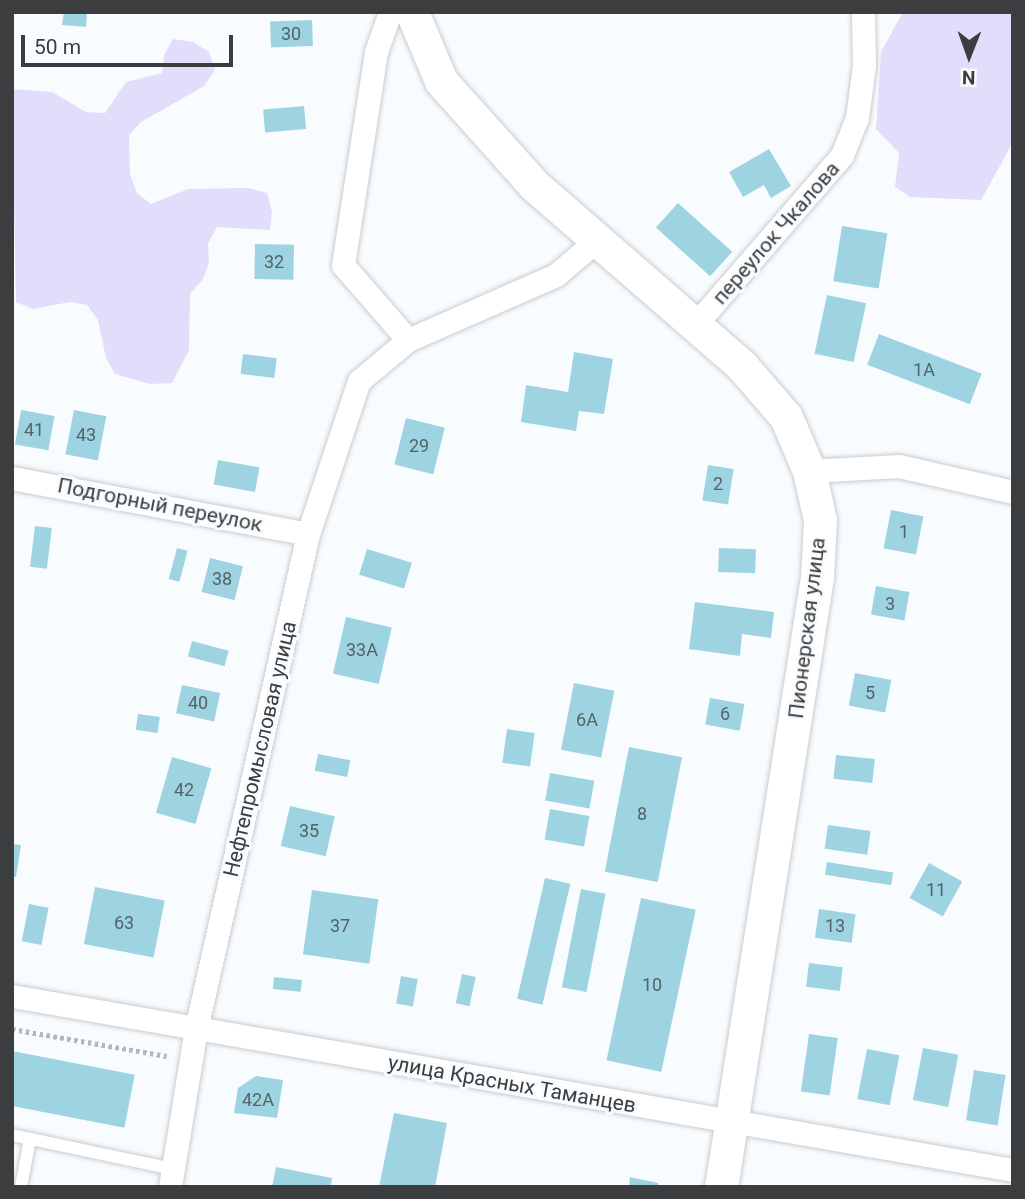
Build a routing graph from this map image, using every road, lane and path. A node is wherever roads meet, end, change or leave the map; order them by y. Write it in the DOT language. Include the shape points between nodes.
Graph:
graph roads {
  1 [pos="390,12"];
  2 [pos="412,12"];
  3 [pos="863,12"];
  4 [pos="598,239"];
  5 [pos="695,326"];
  6 [pos="408,340"];
  7 [pos="809,471"];
  8 [pos="12,478"];
  9 [pos="1013,492"];
  10 [pos="308,534"];
  11 [pos="12,996"];
  12 [pos="12,1029"];
  13 [pos="196,1029"];
  14 [pos="190,1060"];
  15 [pos="732,1121"];
  16 [pos="12,1135"];
  17 [pos="30,1139"];
  18 [pos="1013,1170"];
  19 [pos="171,1178"];
  20 [pos="21,1187"];
  21 [pos="721,1187"];
  1 -- 6 [label="street" via="376,52 343,265"];
  2 -- 4 [label="main road, Пионерская улица" via="441,81 534,185"];
  3 -- 5 [label="street, переулок Чкалова" via="864,65 857,118 842,155"];
  4 -- 5 [label="main road, Пионерская улица"];
  4 -- 6 [label="street, Нефтепромысловая улица" via="556,275"];
  5 -- 7 [label="main road, Пионерская улица" via="742,366 786,416"];
  6 -- 10 [label="street, Нефтепромысловая улица" via="359,380"];
  7 -- 9 [label="street" via="900,466"];
  7 -- 15 [label="main road, Пионерская улица" via="820,520 817,577"];
  8 -- 10 [label="street, Подгорный переулок"];
  10 -- 13 [label="street, Нефтепромысловая улица"];
  11 -- 13 [label="street, улица Красных Таманцев"];
  12 -- 14 [label="path"];
  13 -- 14 [label="street, Нефтепромысловая улица"];
  13 -- 15 [label="street, улица Красных Таманцев"];
  14 -- 19 [label="street, Нефтепромысловая улица"];
  15 -- 18 [label="street, улица Красных Таманцев"];
  15 -- 21 [label="main road, Пионерская улица"];
  16 -- 17 [label="lane"];
  17 -- 19 [label="lane"];
  17 -- 20 [label="lane"];
}
